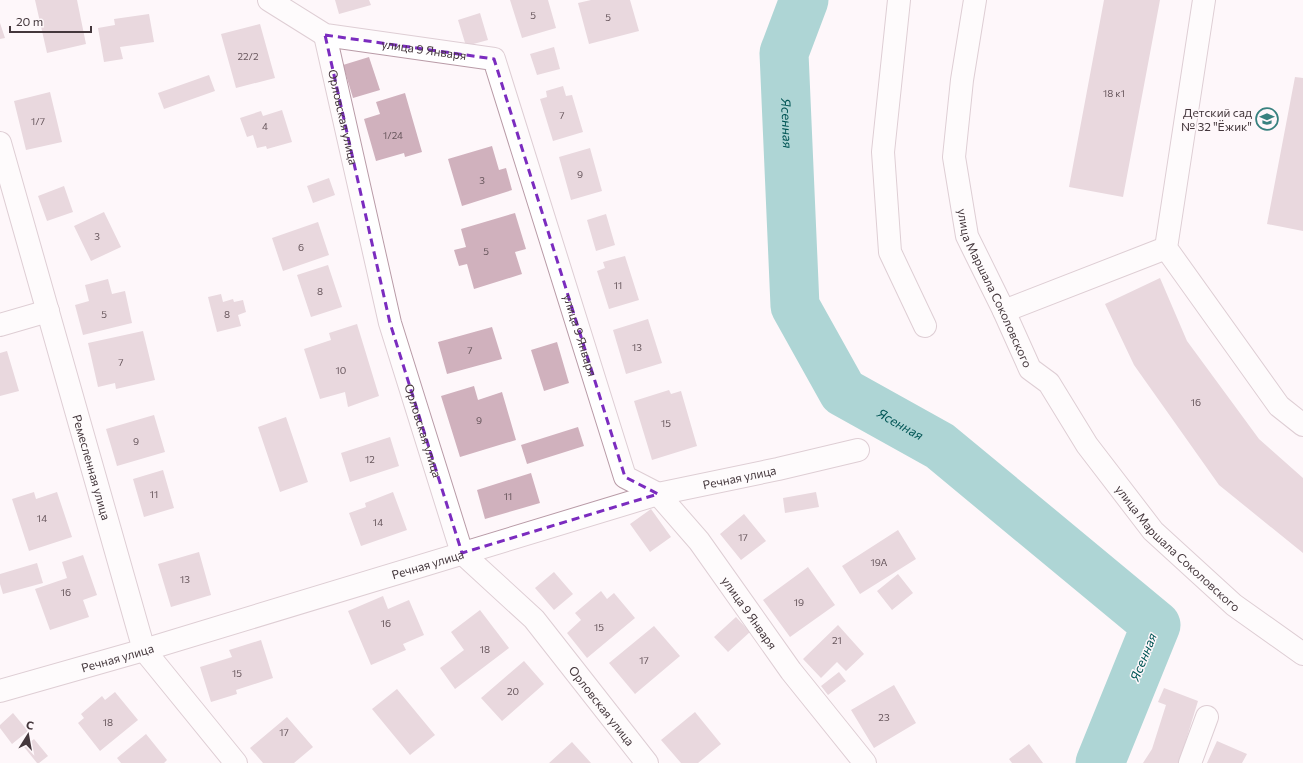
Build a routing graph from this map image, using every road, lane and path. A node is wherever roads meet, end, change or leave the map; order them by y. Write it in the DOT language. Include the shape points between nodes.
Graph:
graph roads {
  1 [pos="269,0"];
  2 [pos="899,0"];
  3 [pos="975,0"];
  4 [pos="1204,0"];
  5 [pos="325,35"];
  6 [pos="0,143"];
  7 [pos="1166,248"];
  8 [pos="48,311"];
  9 [pos="1004,311"];
  10 [pos="0,325"];
  11 [pos="925,326"];
  12 [pos="1303,424"];
  13 [pos="858,450"];
  14 [pos="658,494"];
  15 [pos="462,553"];
  16 [pos="144,650"];
  17 [pos="1303,654"];
  18 [pos="0,691"];
  19 [pos="1207,717"];
  20 [pos="236,763"];
  21 [pos="647,763"];
  22 [pos="865,763"];
  23 [pos="1190,763"];
  1 -- 5 [label="street, улица 9 Января"];
  2 -- 11 [label="street" via="882,152 890,252"];
  3 -- 9 [label="street, улица Маршала Соколовского" via="962,80 954,157 967,236"];
  4 -- 7 [label="street"];
  5 -- 14 [label="street, улица 9 Января" via="494,59 625,477"];
  5 -- 15 [label="street, Орловская улица" via="390,323"];
  6 -- 8 [label="street, Ремесленная улица"];
  7 -- 9 [label="street"];
  7 -- 12 [label="street" via="1279,406"];
  8 -- 10 [label="street"];
  8 -- 16 [label="street, Ремесленная улица"];
  9 -- 17 [label="street, улица Маршала Соколовского" via="1030,370 1049,383 1087,445 1153,531 1234,605"];
  13 -- 14 [label="street, Речная улица"];
  14 -- 15 [label="street, Речная улица"];
  14 -- 22 [label="street, улица 9 Января" via="699,541 791,671"];
  15 -- 16 [label="street, Речная улица"];
  15 -- 21 [label="street, Орловская улица" via="534,620"];
  16 -- 18 [label="street, Речная улица"];
  16 -- 20 [label="street, Ремесленная улица"];
  19 -- 23 [label="street"];
}
